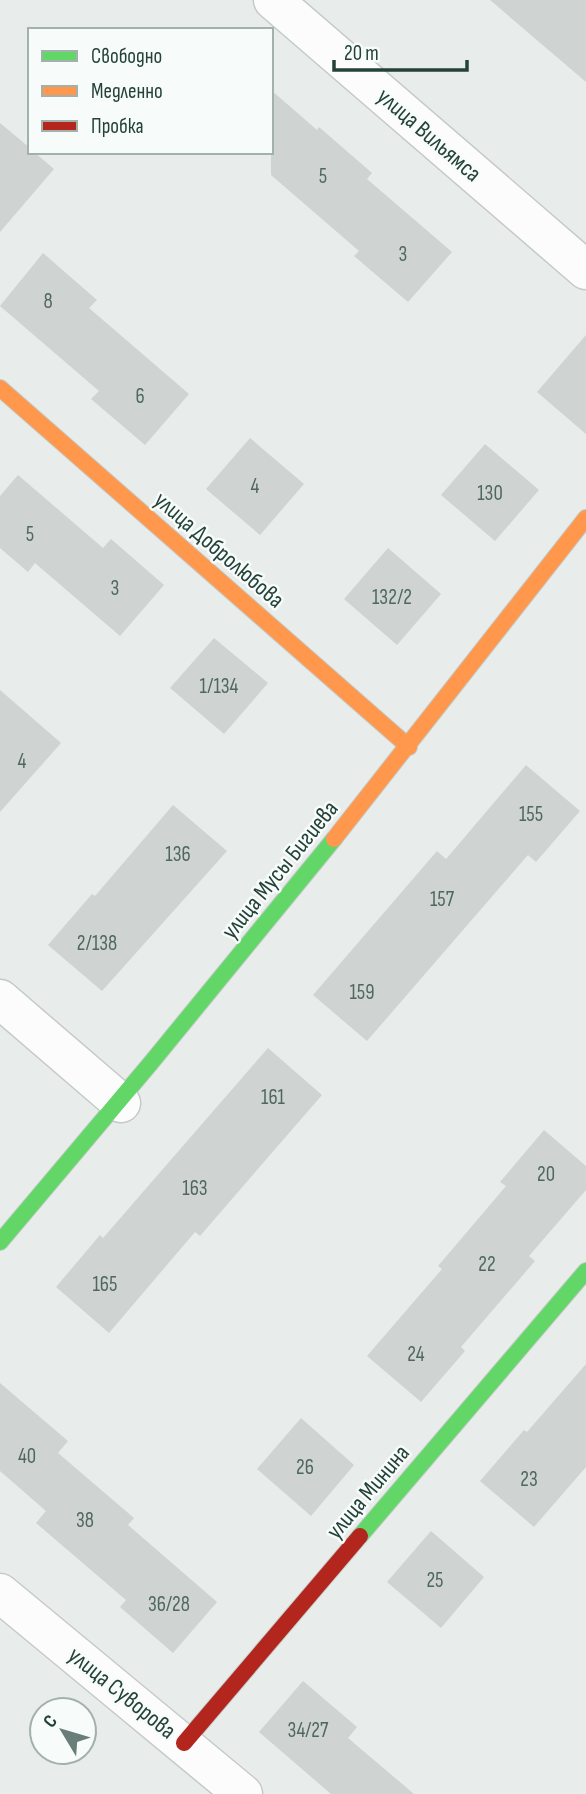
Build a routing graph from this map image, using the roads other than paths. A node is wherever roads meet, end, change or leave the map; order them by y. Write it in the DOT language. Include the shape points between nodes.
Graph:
graph roads {
  1 [pos="273,0"];
  2 [pos="586,270"];
  3 [pos="0,388"];
  4 [pos="586,518"];
  5 [pos="409,747"];
  6 [pos="0,999"];
  7 [pos="121,1103"];
  8 [pos="0,1242"];
  9 [pos="586,1271"];
  10 [pos="0,1593"];
  11 [pos="184,1744"];
  12 [pos="243,1794"];
  1 -- 2 [label="street, улица Вильямса"];
  3 -- 5 [label="street, улица Добролюбова"];
  4 -- 5 [label="street, улица Мусы Бигиева"];
  5 -- 7 [label="street, улица Мусы Бигиева"];
  6 -- 7 [label="street"];
  7 -- 8 [label="street, улица Мусы Бигиева"];
  9 -- 11 [label="street, улица Минина"];
  10 -- 11 [label="street, улица Суворова"];
  11 -- 12 [label="street, улица Суворова"];
}
